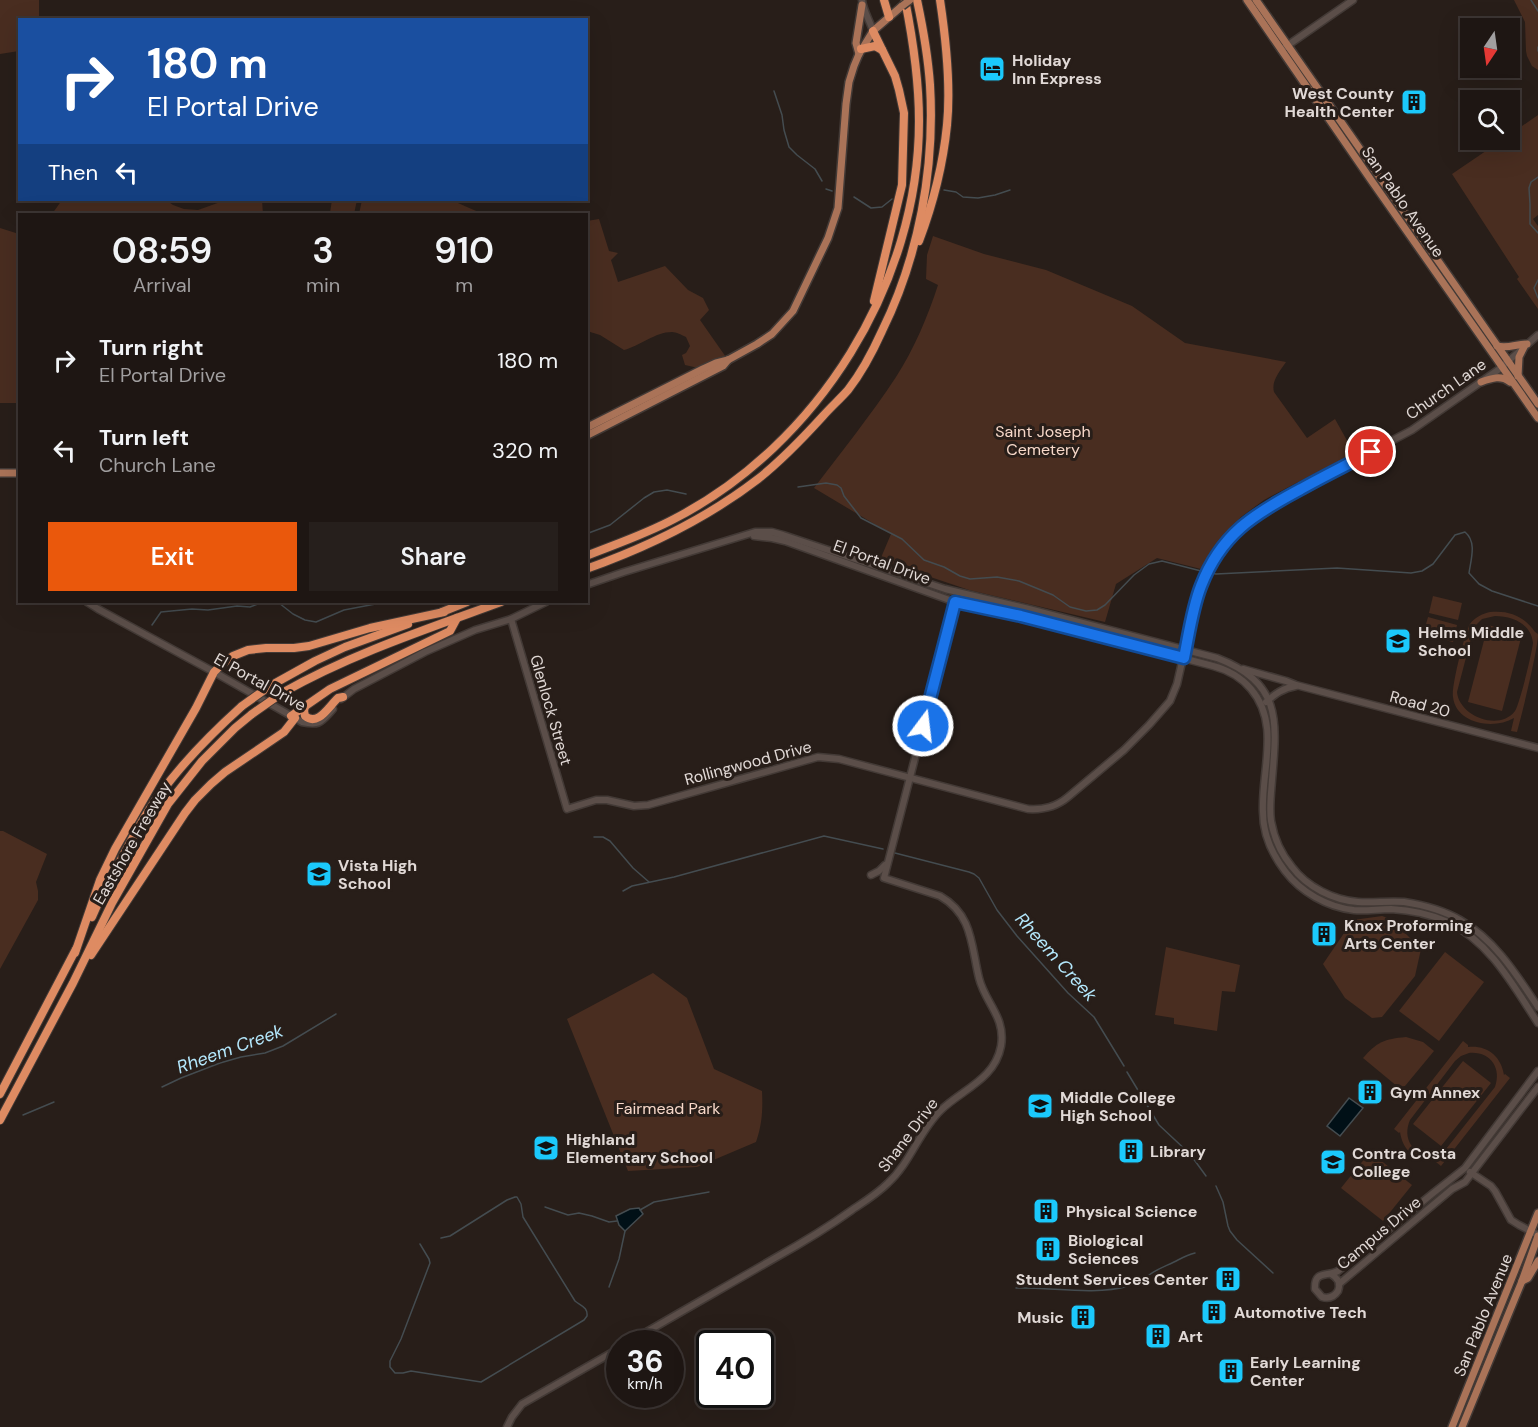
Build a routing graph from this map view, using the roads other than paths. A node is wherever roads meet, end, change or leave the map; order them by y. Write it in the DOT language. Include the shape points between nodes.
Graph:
graph roads {
  1 [pos="884,0"];
  2 [pos="910,0"];
  3 [pos="917,0"];
  4 [pos="940,0"];
  5 [pos="1247,0"];
  6 [pos="1256,0"];
  7 [pos="1353,0"];
  8 [pos="862,3"];
  9 [pos="903,3"];
  10 [pos="889,17"];
  11 [pos="873,31"];
  12 [pos="1284,47"];
  13 [pos="882,50"];
  14 [pos="860,51"];
  15 [pos="904,282"];
  16 [pos="1445,285"];
  17 [pos="1468,304"];
  18 [pos="872,314"];
  19 [pos="1538,335"];
  20 [pos="1526,345"];
  21 [pos="1497,346"];
  22 [pos="728,360"];
  23 [pos="1508,361"];
  24 [pos="1502,367"];
  25 [pos="1518,376"];
  26 [pos="1481,382"];
  27 [pos="1514,384"];
  28 [pos="1536,408"];
  29 [pos="1538,418"];
  30 [pos="588,427"];
  31 [pos="588,435"];
  32 [pos="0,473"];
  33 [pos="18,473"];
  34 [pos="741,537"];
  35 [pos="588,555"];
  36 [pos="588,568"];
  37 [pos="588,584"];
  38 [pos="958,593"];
  39 [pos="955,602"];
  40 [pos="89,603"];
  41 [pos="465,603"];
  42 [pos="498,603"];
  43 [pos="544,603"];
  44 [pos="444,612"];
  45 [pos="457,618"];
  46 [pos="511,619"];
  47 [pos="1186,649"];
  48 [pos="1184,658"];
  49 [pos="1241,668"];
  50 [pos="214,672"];
  51 [pos="1296,686"];
  52 [pos="344,697"];
  53 [pos="1269,700"];
  54 [pos="1262,705"];
  55 [pos="305,706"];
  56 [pos="293,717"];
  57 [pos="1538,748"];
  58 [pos="909,778"];
  59 [pos="567,809"];
  60 [pos="888,862"];
  61 [pos="871,875"];
  62 [pos="75,953"];
  63 [pos="73,983"];
  64 [pos="1538,1007"];
  65 [pos="1538,1023"];
  66 [pos="1538,1071"];
  67 [pos="1538,1087"];
  68 [pos="0,1094"];
  69 [pos="0,1120"];
  70 [pos="1465,1168"];
  71 [pos="1472,1174"];
  72 [pos="1538,1213"];
  73 [pos="1536,1233"];
  74 [pos="1538,1261"];
  75 [pos="1331,1274"];
  76 [pos="1522,1281"];
  77 [pos="1339,1284"];
  78 [pos="650,1330"];
  79 [pos="606,1356"];
  80 [pos="507,1427"];
  81 [pos="1452,1427"];
  82 [pos="1462,1427"];
  1 -- 10 [label="highway"];
  2 -- 9 [label="main road, bridge"];
  3 -- 15 [label="highway" via="927,52 931,122 919,221"];
  4 -- 15 [label="highway" via="948,100 943,155 931,211"];
  5 -- 12 [label="main road, San Pablo Avenue"];
  6 -- 12 [label="main road, San Pablo Avenue"];
  7 -- 12 [label="street"];
  8 -- 11 [label="street"];
  8 -- 14 [label="main road" via="856,43"];
  9 -- 10 [label="main road"];
  9 -- 18 [label="highway" via="918,87 917,154 898,253"];
  10 -- 11 [label="main road"];
  11 -- 13 [label="highway"];
  11 -- 14 [label="main road"];
  12 -- 16 [label="main road, San Pablo Avenue"];
  12 -- 17 [label="main road, San Pablo Avenue"];
  13 -- 14 [label="highway" via="874,46"];
  13 -- 18 [label="highway" via="904,112 902,185"];
  14 -- 22 [label="main road" via="849,82 839,201 828,238 793,311 772,334"];
  15 -- 36 [label="highway" via="872,352 849,389 781,459 731,498 680,530"];
  16 -- 17 [label="main road"];
  16 -- 24 [label="main road, San Pablo Avenue"];
  17 -- 21 [label="main road, San Pablo Avenue"];
  18 -- 35 [label="highway" via="827,389 756,464 675,519"];
  19 -- 20 [label="street, Church Lane"];
  20 -- 21 [label="main road"];
  20 -- 23 [label="street, Church Lane"];
  20 -- 25 [label="main road" via="1519,357"];
  21 -- 23 [label="main road, San Pablo Avenue"];
  22 -- 30 [label="main road"];
  22 -- 31 [label="main road"];
  23 -- 24 [label="street, Church Lane"];
  23 -- 25 [label="main road, San Pablo Avenue"];
  24 -- 26 [label="street, Church Lane"];
  24 -- 27 [label="main road, San Pablo Avenue"];
  25 -- 28 [label="main road, San Pablo Avenue"];
  26 -- 27 [label="main road" via="1499,377"];
  26 -- 47 [label="street, Church Lane" via="1406,433 1260,511 1235,532 1204,578"];
  27 -- 28 [label="main road, San Pablo Avenue"];
  28 -- 29 [label="main road, San Pablo Avenue"];
  32 -- 33 [label="main road"];
  34 -- 37 [label="street, El Portal Drive"];
  34 -- 38 [label="street, El Portal Drive" via="772,532"];
  34 -- 39 [label="street, El Portal Drive" via="785,541"];
  38 -- 39 [label="street"];
  38 -- 47 [label="street, El Portal Drive"];
  39 -- 48 [label="street, El Portal Drive"];
  39 -- 58 [label="street"];
  40 -- 50 [label="street, El Portal Drive"];
  41 -- 44 [label="highway, Eastshore Freeway"];
  42 -- 45 [label="highway, Eastshore Freeway"];
  43 -- 46 [label="street, El Portal Drive"];
  44 -- 50 [label="highway" via="294,648 248,650 233,656"];
  44 -- 62 [label="highway, Eastshore Freeway, bridge" via="315,661 270,686 224,722 159,796 100,899"];
  45 -- 55 [label="highway" via="450,631 330,689"];
  45 -- 63 [label="highway, Eastshore Freeway, bridge" via="302,681 235,728 168,804 112,903"];
  46 -- 52 [label="street, El Portal Drive" via="426,652"];
  46 -- 59 [label="street, Glenlock Street"];
  47 -- 48 [label="street, Church Lane"];
  47 -- 49 [label="street, El Portal Drive"];
  48 -- 54 [label="street, El Portal Drive" via="1231,672 1247,684"];
  48 -- 58 [label="street, Rollingwood Drive" via="1175,692 1166,706 1124,750 1061,803 1047,809 1028,809"];
  49 -- 51 [label="street, Road 20"];
  49 -- 53 [label="street, El Portal Drive"];
  50 -- 56 [label="street, El Portal Drive"];
  50 -- 62 [label="highway" via="115,849"];
  51 -- 53 [label="street"];
  51 -- 57 [label="street, Road 20"];
  52 -- 55 [label="highway" via="315,720 305,716"];
  52 -- 56 [label="street, El Portal Drive" via="321,722 313,725"];
  53 -- 54 [label="street"];
  53 -- 64 [label="street, El Portal Drive" via="1276,732 1271,822 1278,845 1291,866 1305,881 1334,897 1424,906 1458,919 1498,951"];
  54 -- 65 [label="street, El Portal Drive" via="1268,730 1264,823 1271,849 1288,875 1312,896 1338,906 1406,910 1456,927 1500,966"];
  55 -- 56 [label="highway"];
  56 -- 63 [label="highway" via="284,732 225,772 195,800"];
  58 -- 59 [label="street, Rollingwood Drive" via="819,757 648,805 596,800"];
  58 -- 60 [label="street"];
  60 -- 61 [label="street"];
  60 -- 78 [label="street, Shane Drive" via="884,878 940,896 965,921 981,985 1001,1027 995,1063 986,1076 938,1113 904,1166 876,1193 821,1232"];
  62 -- 68 [label="highway, Eastshore Freeway"];
  63 -- 69 [label="highway, Eastshore Freeway"];
  66 -- 70 [label="street, Campus Drive"];
  67 -- 71 [label="street, Campus Drive"];
  70 -- 71 [label="street"];
  70 -- 75 [label="street, Campus Drive"];
  71 -- 73 [label="street" via="1491,1186 1511,1220"];
  71 -- 77 [label="street, Campus Drive"];
  72 -- 73 [label="main road, San Pablo Avenue"];
  73 -- 76 [label="main road, San Pablo Avenue"];
  73 -- 81 [label="main road, San Pablo Avenue"];
  74 -- 76 [label="main road"];
  75 -- 77 [label="street"];
  75 -- 77 [label="street" via="1317,1278 1319,1295 1333,1296"];
  76 -- 82 [label="main road, San Pablo Avenue"];
  79 -- 80 [label="street" via="522,1404"];
}
